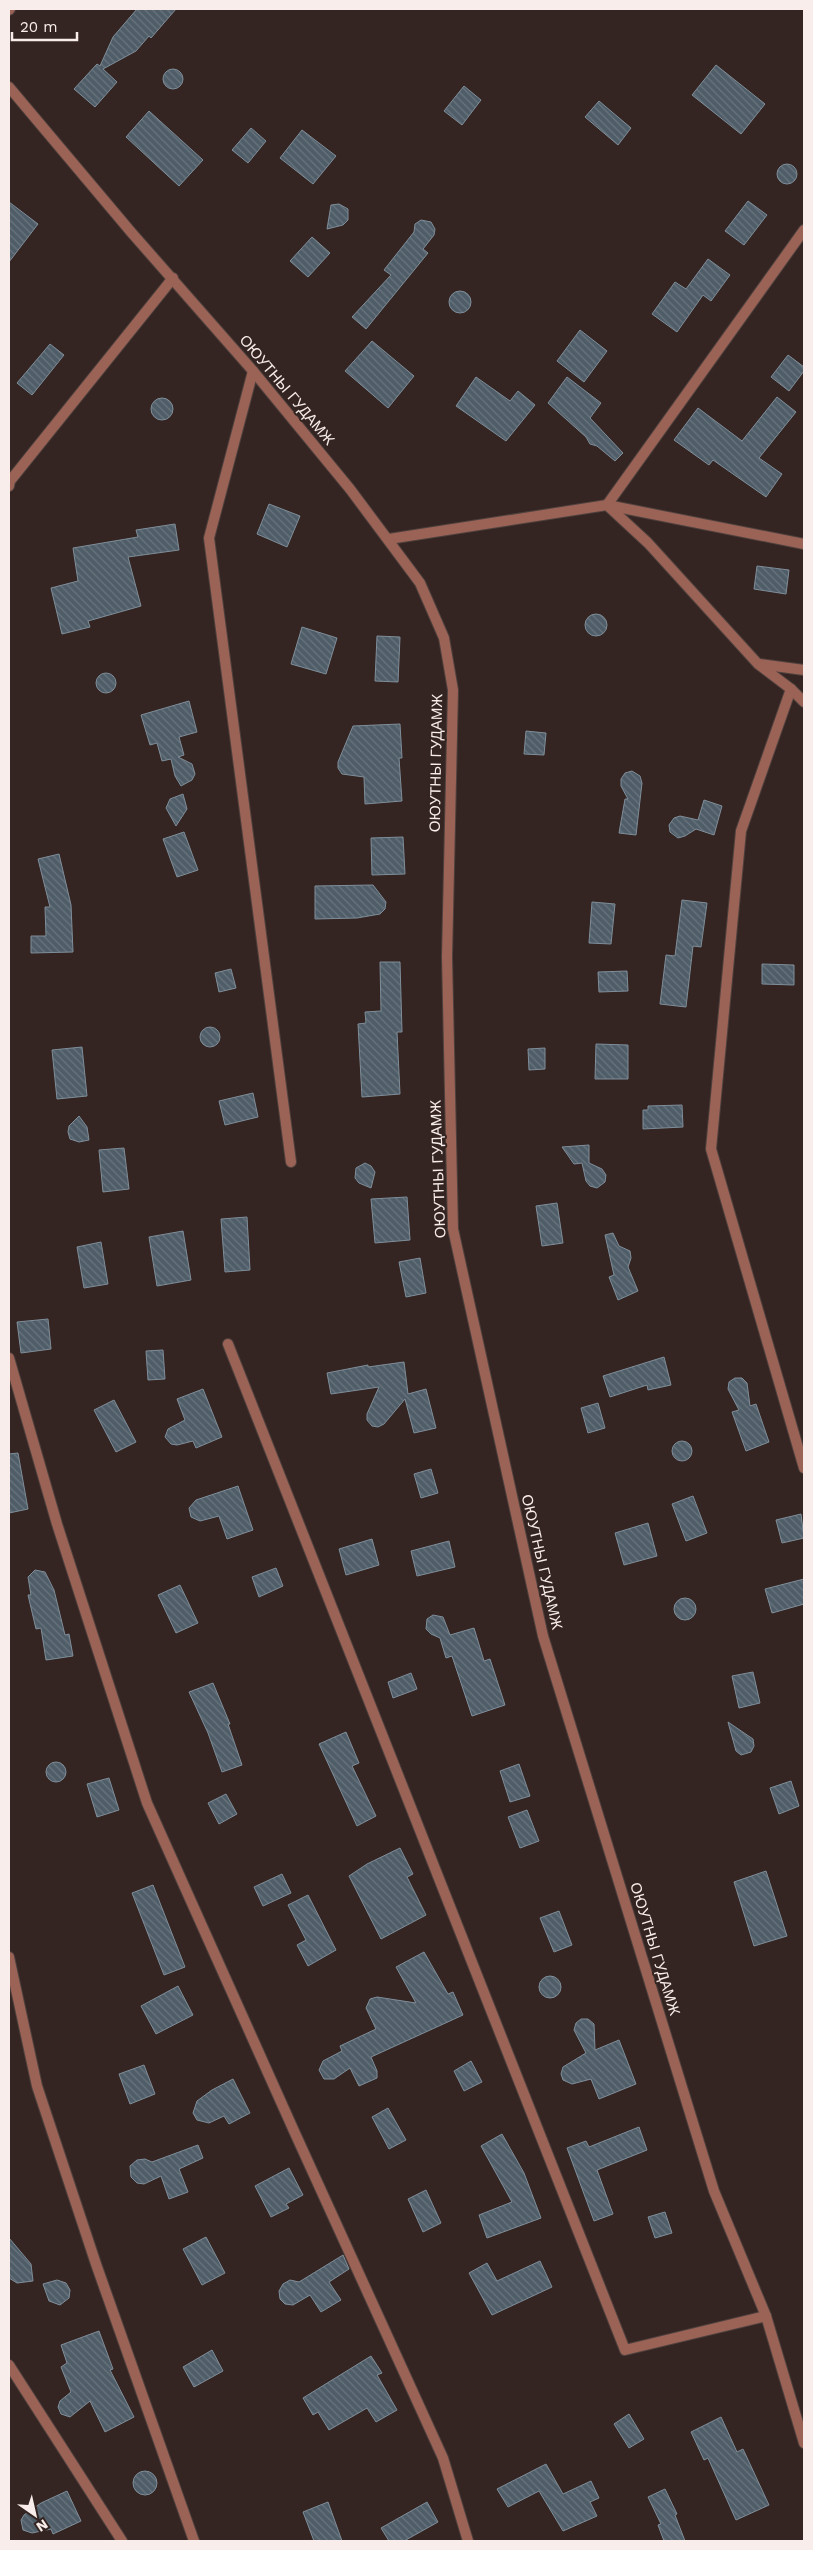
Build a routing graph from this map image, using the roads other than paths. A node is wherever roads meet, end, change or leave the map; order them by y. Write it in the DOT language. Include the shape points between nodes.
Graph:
graph roads {
  1 [pos="9,86"];
  2 [pos="804,230"];
  3 [pos="173,278"];
  4 [pos="253,371"];
  5 [pos="9,486"];
  6 [pos="607,505"];
  7 [pos="389,540"];
  8 [pos="804,544"];
  9 [pos="758,664"];
  10 [pos="804,670"];
  11 [pos="791,689"];
  12 [pos="804,702"];
  13 [pos="291,1162"];
  14 [pos="228,1344"];
  15 [pos="9,1358"];
  16 [pos="804,1468"];
  17 [pos="9,1957"];
  18 [pos="766,2316"];
  19 [pos="9,2365"];
  20 [pos="804,2443"];
  21 [pos="122,2541"];
  22 [pos="194,2541"];
  23 [pos="468,2541"];
  1 -- 3 [label="street, ОЮУТНЫ ГУДАМЖ"];
  2 -- 6 [label="street"];
  3 -- 4 [label="street, ОЮУТНЫ ГУДАМЖ"];
  3 -- 5 [label="street"];
  4 -- 7 [label="street, ОЮУТНЫ ГУДАМЖ"];
  4 -- 13 [label="street" via="209,538"];
  6 -- 7 [label="street"];
  6 -- 8 [label="street"];
  6 -- 9 [label="street" via="648,543"];
  7 -- 18 [label="street, ОЮУТНЫ ГУДАМЖ" via="420,583 444,638 453,690 447,957 453,1229 543,1636 714,2191"];
  9 -- 10 [label="street"];
  9 -- 11 [label="street"];
  11 -- 12 [label="street"];
  11 -- 16 [label="street" via="741,831 711,1149"];
  14 -- 18 [label="street" via="625,2350"];
  15 -- 23 [label="street" via="57,1524 148,1803 444,2458"];
  17 -- 22 [label="street" via="37,2086"];
  18 -- 20 [label="street, ОЮУТНЫ ГУДАМЖ"];
  19 -- 21 [label="street"];
}
